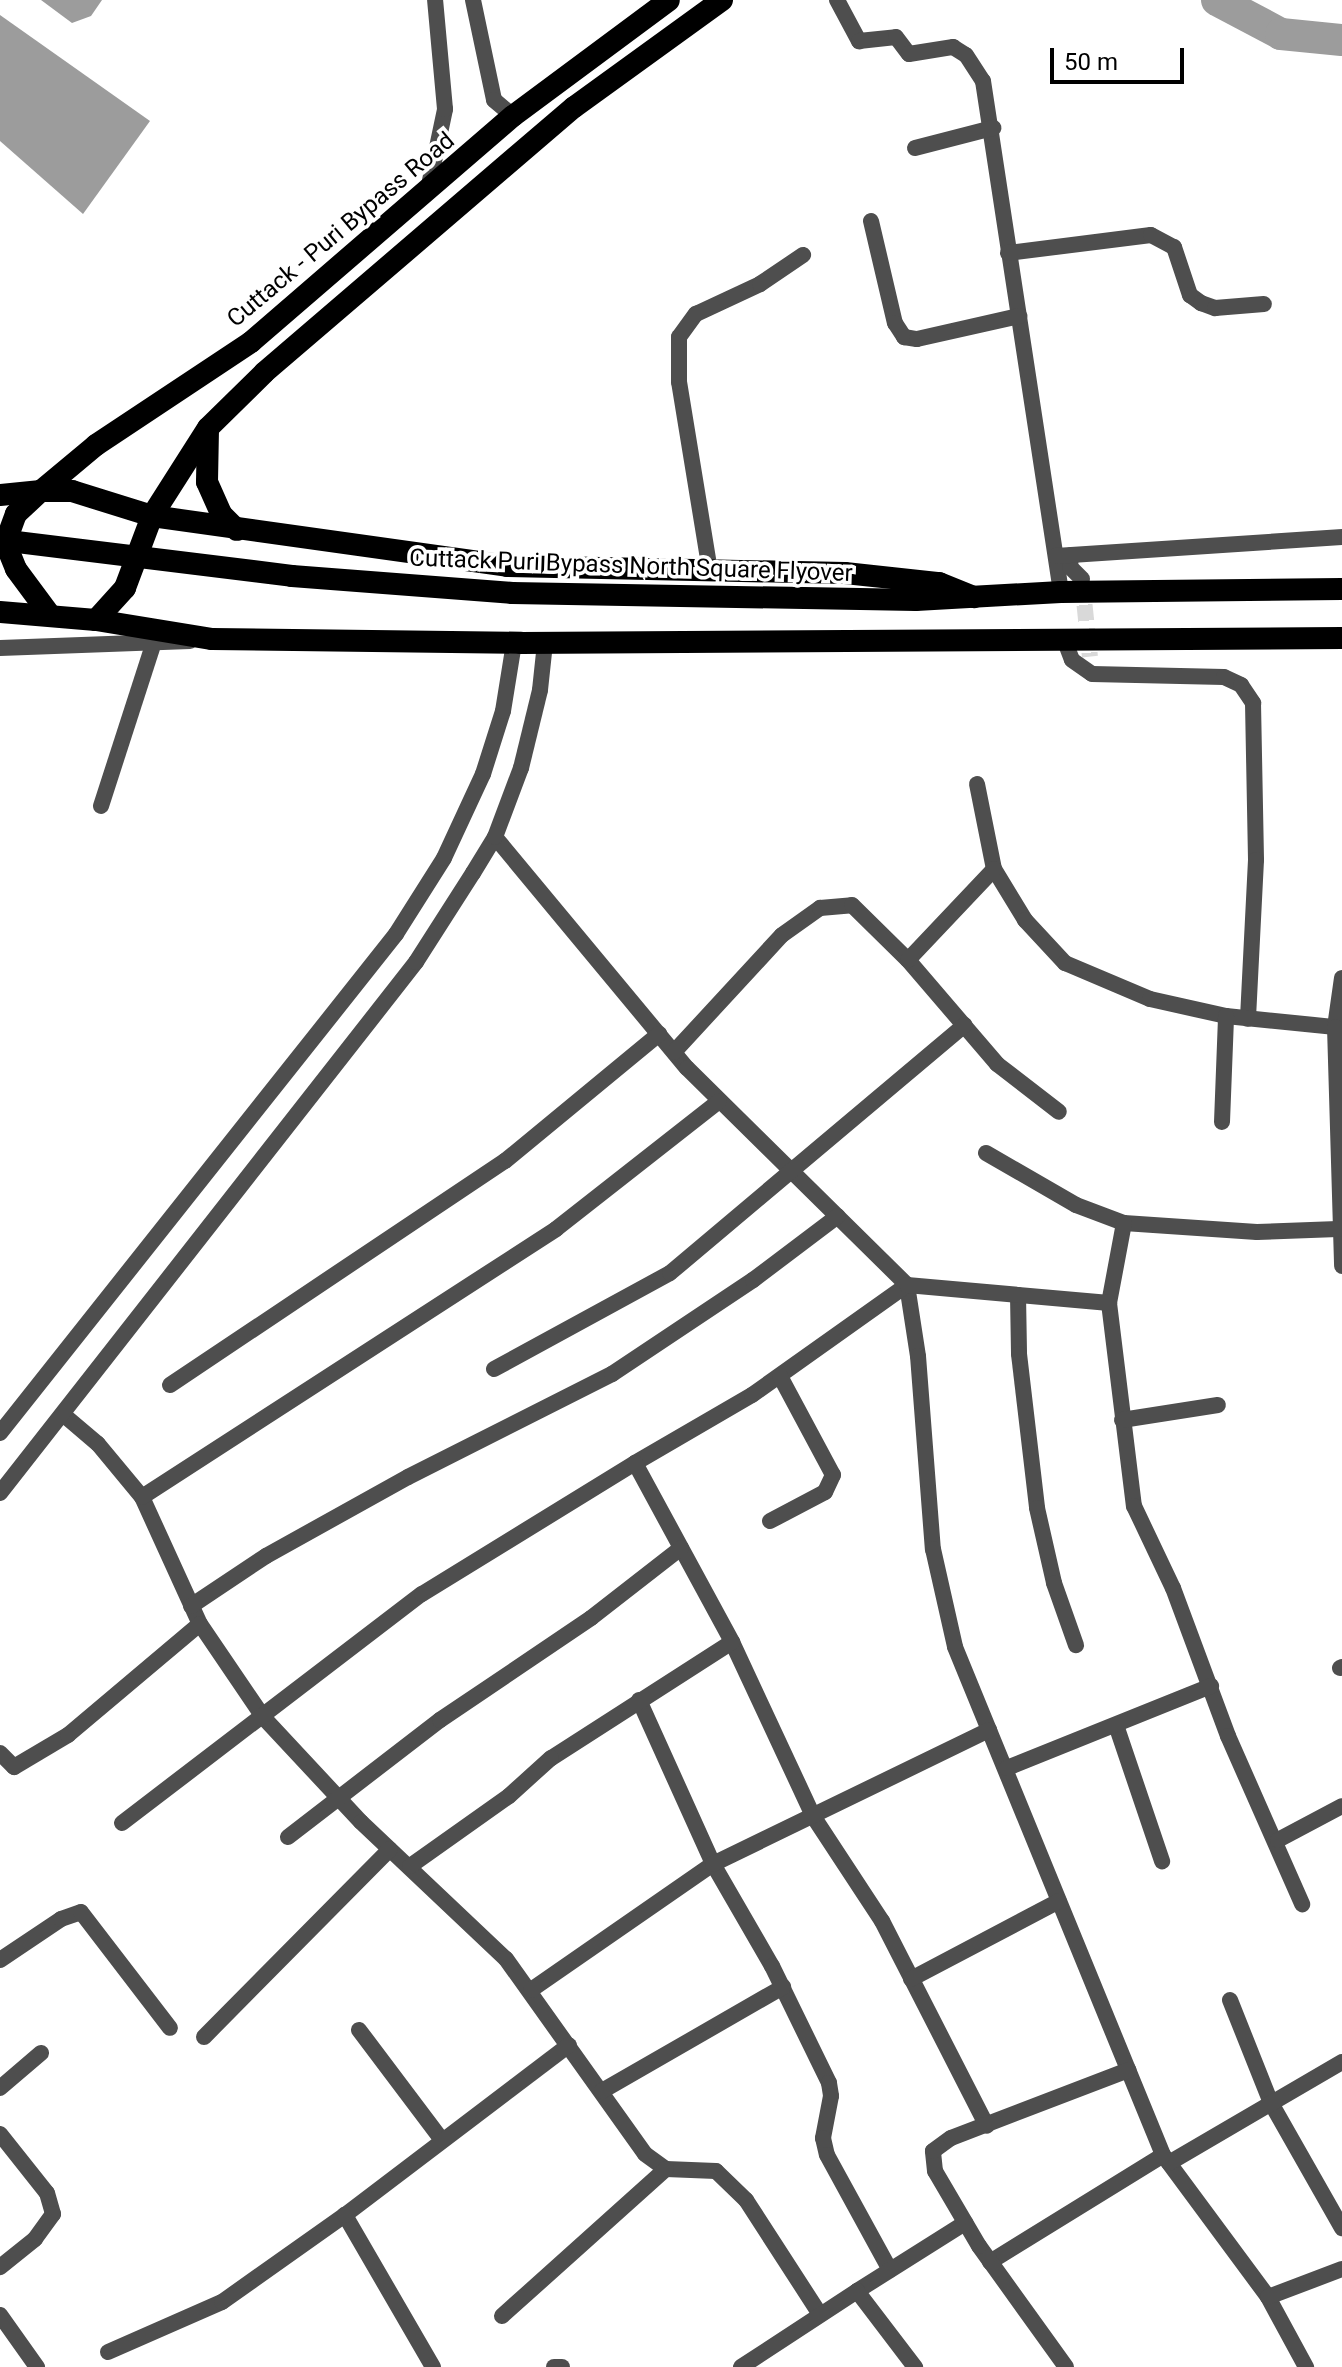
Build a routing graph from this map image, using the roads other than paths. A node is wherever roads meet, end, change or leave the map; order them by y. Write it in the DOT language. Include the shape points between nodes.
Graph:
graph roads {
  1 [pos="435,0"];
  2 [pos="473,0"];
  3 [pos="669,0"];
  4 [pos="722,0"];
  5 [pos="837,0"];
  6 [pos="506,122"];
  7 [pos="993,128"];
  8 [pos="915,148"];
  9 [pos="428,190"];
  10 [pos="871,221"];
  11 [pos="1008,253"];
  12 [pos="803,255"];
  13 [pos="1264,304"];
  14 [pos="1019,316"];
  15 [pos="208,428"];
  16 [pos="78,460"];
  17 [pos="41,491"];
  18 [pos="0,494"];
  19 [pos="152,516"];
  20 [pos="237,530"];
  21 [pos="1342,537"];
  22 [pos="0,540"];
  23 [pos="1063,555"];
  24 [pos="710,571"];
  25 [pos="1082,579"];
  26 [pos="1342,589"];
  27 [pos="1061,592"];
  28 [pos="974,597"];
  29 [pos="0,612"];
  30 [pos="50,615"];
  31 [pos="96,620"];
  32 [pos="1342,638"];
  33 [pos="212,639"];
  34 [pos="1064,639"];
  35 [pos="530,643"];
  36 [pos="153,645"];
  37 [pos="0,648"];
  38 [pos="1090,657"];
  39 [pos="1092,674"];
  40 [pos="977,784"];
  41 [pos="101,806"];
  42 [pos="495,837"];
  43 [pos="994,869"];
  44 [pos="908,960"];
  45 [pos="1342,978"];
  46 [pos="1226,1016"];
  47 [pos="1248,1019"];
  48 [pos="965,1025"];
  49 [pos="1335,1027"];
  50 [pos="659,1034"];
  51 [pos="674,1052"];
  52 [pos="719,1101"];
  53 [pos="1059,1112"];
  54 [pos="1222,1122"];
  55 [pos="1339,1124"];
  56 [pos="986,1153"];
  57 [pos="790,1169"];
  58 [pos="838,1216"];
  59 [pos="1124,1223"];
  60 [pos="1338,1229"];
  61 [pos="1342,1266"];
  62 [pos="907,1285"];
  63 [pos="1018,1295"];
  64 [pos="1109,1303"];
  65 [pos="494,1369"];
  66 [pos="780,1376"];
  67 [pos="170,1385"];
  68 [pos="1218,1405"];
  69 [pos="65,1416"];
  70 [pos="1122,1420"];
  71 [pos="0,1433"];
  72 [pos="635,1463"];
  73 [pos="0,1493"];
  74 [pos="142,1497"];
  75 [pos="770,1521"];
  76 [pos="681,1548"];
  77 [pos="191,1606"];
  78 [pos="200,1624"];
  79 [pos="732,1642"];
  80 [pos="1076,1645"];
  81 [pos="1211,1686"];
  82 [pos="639,1700"];
  83 [pos="264,1718"];
  84 [pos="1116,1725"];
  85 [pos="989,1730"];
  86 [pos="0,1753"];
  87 [pos="1007,1768"];
  88 [pos="338,1797"];
  89 [pos="1342,1806"];
  90 [pos="813,1816"];
  91 [pos="122,1823"];
  92 [pos="288,1837"];
  93 [pos="1278,1840"];
  94 [pos="390,1849"];
  95 [pos="1162,1861"];
  96 [pos="713,1864"];
  97 [pos="410,1866"];
  98 [pos="1059,1901"];
  99 [pos="1302,1904"];
  100 [pos="0,1960"];
  101 [pos="911,1979"];
  102 [pos="783,1987"];
  103 [pos="531,1990"];
  104 [pos="1230,2000"];
  105 [pos="170,2028"];
  106 [pos="359,2030"];
  107 [pos="204,2037"];
  108 [pos="569,2045"];
  109 [pos="41,2053"];
  110 [pos="1342,2062"];
  111 [pos="1128,2070"];
  112 [pos="0,2088"];
  113 [pos="602,2091"];
  114 [pos="1271,2103"];
  115 [pos="987,2126"];
  116 [pos="0,2134"];
  117 [pos="442,2140"];
  118 [pos="1166,2159"];
  119 [pos="666,2169"];
  120 [pos="345,2215"];
  121 [pos="965,2223"];
  122 [pos="1342,2228"];
  123 [pos="990,2262"];
  124 [pos="0,2267"];
  125 [pos="890,2270"];
  126 [pos="1340,2272"];
  127 [pos="857,2291"];
  128 [pos="1268,2297"];
  129 [pos="819,2313"];
  130 [pos="0,2315"];
  131 [pos="502,2316"];
  132 [pos="108,2352"];
  133 [pos="37,2367"];
  134 [pos="433,2367"];
  135 [pos="554,2367"];
  136 [pos="562,2367"];
  137 [pos="741,2367"];
  138 [pos="915,2367"];
  139 [pos="1066,2367"];
  140 [pos="1306,2367"];
  1 -- 9 [label="street" via="445,109"];
  2 -- 6 [label="street" via="494,100"];
  3 -- 6 [label="highway, Cuttack - Puri Bypass Road"];
  4 -- 15 [label="highway" via="574,107 503,166"];
  5 -- 7 [label="street" via="859,41 896,37 909,54 953,47 966,55 983,81"];
  6 -- 9 [label="highway, Cuttack - Puri Bypass Road"];
  7 -- 8 [label="street"];
  7 -- 11 [label="street"];
  9 -- 16 [label="highway, Cuttack - Puri Bypass Road" via="251,342"];
  10 -- 14 [label="street" via="895,323 904,337 917,339"];
  11 -- 13 [label="street" via="1151,235 1174,247 1190,295 1201,303 1215,308"];
  11 -- 14 [label="street"];
  12 -- 24 [label="street" via="760,284 696,314 679,337 679,382"];
  14 -- 23 [label="street"];
  15 -- 19 [label="highway"];
  15 -- 20 [label="highway" via="207,482 222,515"];
  16 -- 17 [label="highway, Cuttack - Puri Bypass Road"];
  16 -- 18 [label="highway"];
  17 -- 18 [label="highway"];
  17 -- 19 [label="highway" via="72,491"];
  17 -- 30 [label="highway" via="16,514 8,549"];
  19 -- 20 [label="highway"];
  19 -- 31 [label="highway" via="125,588"];
  20 -- 24 [label="highway" via="507,566"];
  21 -- 23 [label="street"];
  22 -- 28 [label="highway, Cuttack Puri Bypass North Square Flyover" via="292,576 512,593"];
  23 -- 25 [label="street"];
  23 -- 27 [label="street"];
  24 -- 28 [label="highway" via="906,578 939,583"];
  26 -- 27 [label="highway, Cuttack Puri Bypass North Square Flyover"];
  27 -- 28 [label="highway, Cuttack Puri Bypass North Square Flyover"];
  29 -- 30 [label="highway"];
  30 -- 31 [label="highway"];
  31 -- 33 [label="highway"];
  32 -- 34 [label="highway"];
  33 -- 35 [label="highway"];
  33 -- 36 [label="street"];
  34 -- 35 [label="highway"];
  34 -- 39 [label="street" via="1072,660"];
  35 -- 42 [label="street" via="540,690 521,768"];
  35 -- 71 [label="street" via="483,774 444,858 396,934"];
  36 -- 37 [label="street"];
  36 -- 41 [label="street"];
  38 -- 39 [label="street"];
  39 -- 47 [label="street" via="1224,677 1241,685 1253,703 1256,860"];
  40 -- 43 [label="street"];
  42 -- 50 [label="street"];
  42 -- 69 [label="street" via="416,962"];
  43 -- 44 [label="street"];
  43 -- 46 [label="street" via="1025,920 1065,963 1150,999"];
  44 -- 48 [label="street"];
  44 -- 51 [label="street" via="852,905 820,908 782,935"];
  45 -- 49 [label="street"];
  46 -- 47 [label="street"];
  46 -- 54 [label="street"];
  47 -- 49 [label="street"];
  48 -- 53 [label="street" via="997,1064"];
  48 -- 57 [label="street"];
  49 -- 55 [label="street"];
  50 -- 51 [label="street"];
  50 -- 67 [label="street" via="505,1161"];
  51 -- 52 [label="street"];
  52 -- 57 [label="street"];
  52 -- 74 [label="street" via="556,1229"];
  55 -- 60 [label="street"];
  56 -- 59 [label="street" via="1076,1205"];
  57 -- 58 [label="street"];
  57 -- 65 [label="street" via="649,1288"];
  58 -- 62 [label="street"];
  58 -- 77 [label="street" via="612,1374 395,1484 266,1556"];
  59 -- 60 [label="street" via="1257,1232"];
  59 -- 64 [label="street"];
  60 -- 61 [label="street"];
  62 -- 63 [label="street"];
  62 -- 66 [label="street"];
  62 -- 85 [label="street" via="933,1549 955,1647"];
  63 -- 64 [label="street"];
  63 -- 80 [label="street" via="1019,1354 1037,1508 1054,1583"];
  64 -- 70 [label="street"];
  66 -- 72 [label="street"];
  66 -- 75 [label="street" via="830,1466 833,1481 825,1492"];
  68 -- 70 [label="street"];
  69 -- 73 [label="street"];
  69 -- 74 [label="street" via="98,1444"];
  70 -- 81 [label="street" via="1134,1506"];
  72 -- 76 [label="street"];
  72 -- 83 [label="street" via="422,1594"];
  74 -- 77 [label="street"];
  76 -- 79 [label="street"];
  76 -- 88 [label="street"];
  77 -- 78 [label="street"];
  78 -- 83 [label="street"];
  78 -- 86 [label="street" via="68,1735 14,1767"];
  79 -- 82 [label="street"];
  79 -- 90 [label="street"];
  81 -- 84 [label="street"];
  81 -- 93 [label="street" via="1228,1736"];
  82 -- 96 [label="street"];
  82 -- 97 [label="street" via="551,1758 509,1796"];
  83 -- 88 [label="street"];
  83 -- 91 [label="street"];
  84 -- 87 [label="street"];
  84 -- 95 [label="street"];
  85 -- 87 [label="street"];
  85 -- 90 [label="street"];
  87 -- 98 [label="street"];
  88 -- 92 [label="street"];
  88 -- 94 [label="street"];
  89 -- 93 [label="street"];
  90 -- 96 [label="street"];
  90 -- 101 [label="street" via="882,1921"];
  93 -- 99 [label="street"];
  94 -- 97 [label="street"];
  94 -- 107 [label="street"];
  96 -- 102 [label="street"];
  96 -- 103 [label="street"];
  97 -- 103 [label="street"];
  98 -- 101 [label="street"];
  98 -- 111 [label="street"];
  100 -- 105 [label="street" via="69,1914 81,1912"];
  101 -- 115 [label="street"];
  102 -- 113 [label="street"];
  102 -- 125 [label="street" via="829,2083 823,2138 827,2155"];
  103 -- 108 [label="street"];
  104 -- 114 [label="street"];
  106 -- 117 [label="street"];
  108 -- 113 [label="street"];
  108 -- 117 [label="street"];
  109 -- 112 [label="street"];
  110 -- 114 [label="street"];
  111 -- 115 [label="street"];
  111 -- 118 [label="street"];
  113 -- 119 [label="street" via="645,2154"];
  114 -- 118 [label="street"];
  114 -- 122 [label="street"];
  115 -- 121 [label="street" via="933,2151 935,2171"];
  116 -- 124 [label="street" via="47,2193 53,2214 42,2232"];
  117 -- 120 [label="street"];
  118 -- 123 [label="street"];
  118 -- 128 [label="street"];
  119 -- 129 [label="street" via="716,2171 728,2181 757,2214"];
  119 -- 131 [label="street"];
  120 -- 132 [label="street" via="222,2302"];
  120 -- 134 [label="street"];
  121 -- 123 [label="street"];
  121 -- 125 [label="street"];
  123 -- 139 [label="street"];
  125 -- 127 [label="street"];
  126 -- 128 [label="street"];
  127 -- 129 [label="street"];
  127 -- 138 [label="street"];
  128 -- 140 [label="street"];
  129 -- 137 [label="street"];
  130 -- 133 [label="street"];
  135 -- 136 [label="street"];
}
